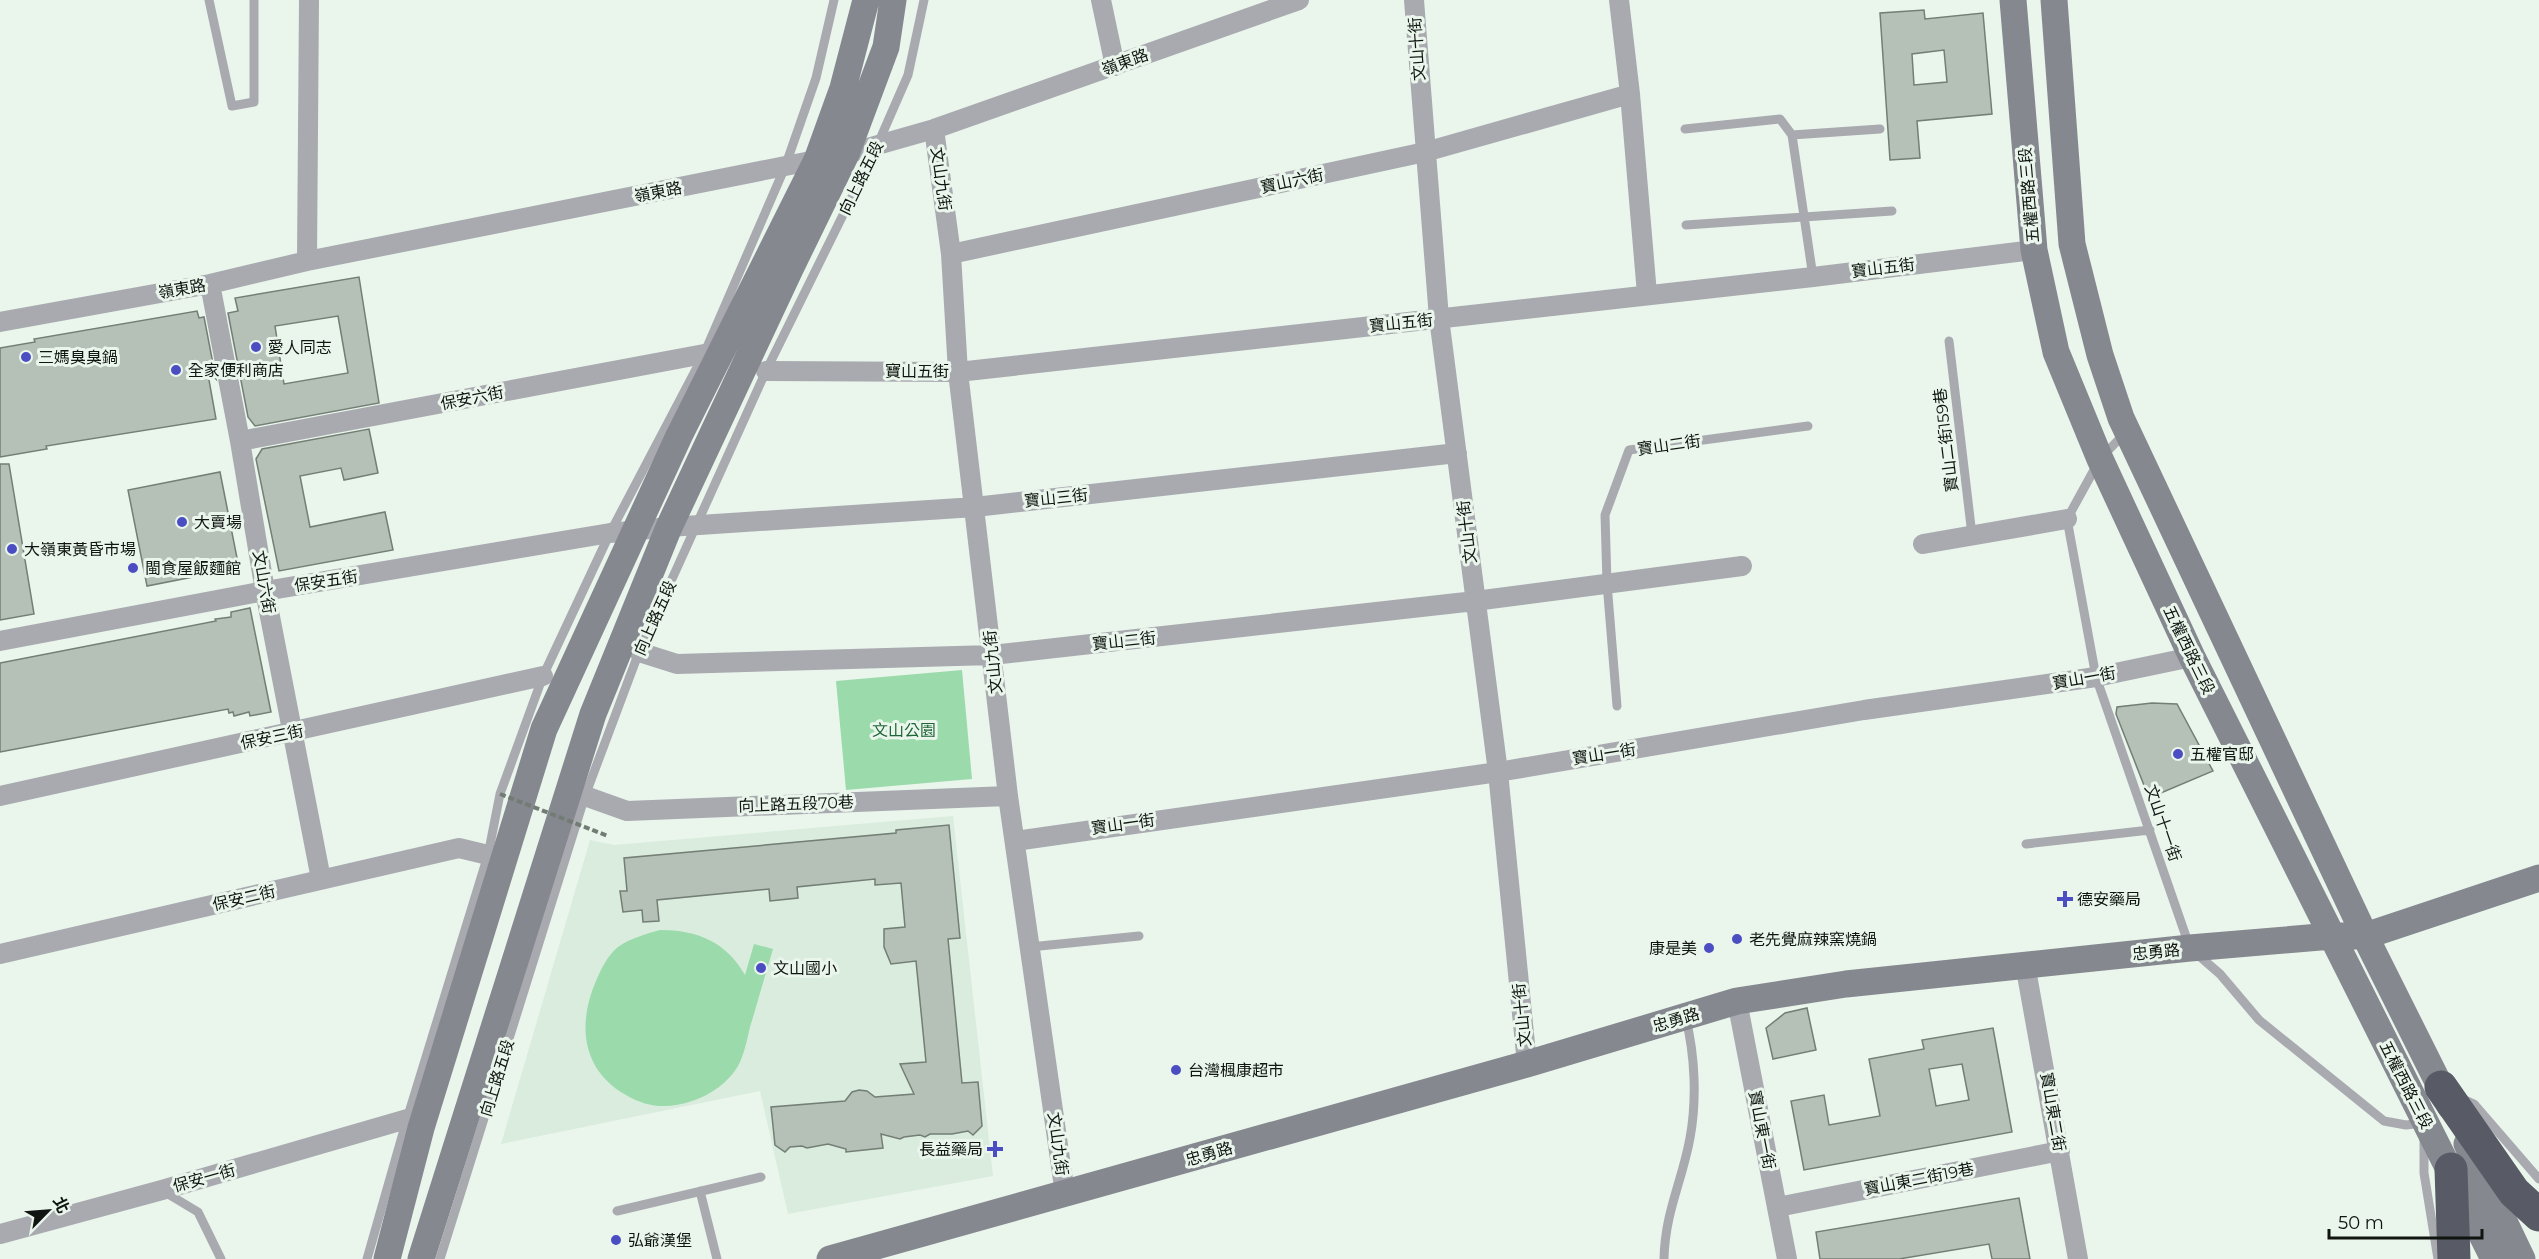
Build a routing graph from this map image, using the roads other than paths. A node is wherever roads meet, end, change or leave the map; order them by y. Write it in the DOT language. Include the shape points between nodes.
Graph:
graph roads {
  1 [pos="209,0"];
  2 [pos="254,0"];
  3 [pos="309,0"];
  4 [pos="834,0"];
  5 [pos="866,0"];
  6 [pos="893,0"];
  7 [pos="924,0"];
  8 [pos="1101,0"];
  9 [pos="1299,0"];
  10 [pos="1414,0"];
  11 [pos="1619,0"];
  12 [pos="2013,0"];
  13 [pos="2054,0"];
  14 [pos="1115,66"];
  15 [pos="1630,94"];
  16 [pos="934,129"];
  17 [pos="1685,129"];
  18 [pos="1881,129"];
  19 [pos="1792,135"];
  20 [pos="877,146"];
  21 [pos="1425,152"];
  22 [pos="846,154"];
  23 [pos="818,160"];
  24 [pos="785,167"];
  25 [pos="1892,211"];
  26 [pos="1804,216"];
  27 [pos="1686,225"];
  28 [pos="2034,250"];
  29 [pos="951,255"];
  30 [pos="307,261"];
  31 [pos="1813,277"];
  32 [pos="210,284"];
  33 [pos="1647,294"];
  34 [pos="1439,318"];
  35 [pos="0,322"];
  36 [pos="1949,341"];
  37 [pos="704,354"];
  38 [pos="766,371"];
  39 [pos="958,372"];
  40 [pos="1808,426"];
  41 [pos="2128,430"];
  42 [pos="240,441"];
  43 [pos="1457,453"];
  44 [pos="2100,459"];
  45 [pos="975,507"];
  46 [pos="2067,519"];
  47 [pos="696,526"];
  48 [pos="641,530"];
  49 [pos="1972,535"];
  50 [pos="1923,544"];
  51 [pos="1742,566"];
  52 [pos="1607,583"];
  53 [pos="265,591"];
  54 [pos="1475,601"];
  55 [pos="0,641"];
  56 [pos="639,652"];
  57 [pos="992,655"];
  58 [pos="2192,657"];
  59 [pos="543,676"];
  60 [pos="2096,677"];
  61 [pos="1617,706"];
  62 [pos="293,732"];
  63 [pos="1498,772"];
  64 [pos="0,796"];
  65 [pos="585,796"];
  66 [pos="1008,796"];
  67 [pos="2150,830"];
  68 [pos="1015,841"];
  69 [pos="2026,844"];
  70 [pos="488,855"];
  71 [pos="2539,878"];
  72 [pos="321,879"];
  73 [pos="1139,936"];
  74 [pos="2332,936"];
  75 [pos="2365,936"];
  76 [pos="1030,948"];
  77 [pos="2190,948"];
  78 [pos="0,954"];
  79 [pos="2025,964"];
  80 [pos="1737,1001"];
  81 [pos="1685,1017"];
  82 [pos="1527,1064"];
  83 [pos="2441,1087"];
  84 [pos="407,1119"];
  85 [pos="2424,1122"];
  86 [pos="2060,1151"];
  87 [pos="2451,1169"];
  88 [pos="761,1177"];
  89 [pos="2539,1179"];
  90 [pos="162,1190"];
  91 [pos="700,1191"];
  92 [pos="1065,1194"];
  93 [pos="1778,1207"];
  94 [pos="617,1211"];
  95 [pos="2539,1215"];
  96 [pos="0,1234"];
  97 [pos="221,1259"];
  98 [pos="367,1259"];
  99 [pos="387,1259"];
  100 [pos="420,1259"];
  101 [pos="440,1259"];
  102 [pos="717,1259"];
  103 [pos="833,1259"];
  104 [pos="1664,1259"];
  105 [pos="1787,1259"];
  106 [pos="2078,1259"];
  107 [pos="2438,1259"];
  108 [pos="2454,1259"];
  109 [pos="2494,1259"];
  110 [pos="2522,1259"];
  1 -- 2 [label="lane" via="232,106 254,102"];
  3 -- 30 [label="street"];
  4 -- 24 [label="lane, 向上路五段" via="816,78"];
  5 -- 23 [label="main road, 向上路五段" via="843,88"];
  6 -- 22 [label="main road, 向上路五段" via="886,47"];
  7 -- 20 [label="lane, 向上路五段" via="908,75"];
  8 -- 14 [label="street"];
  9 -- 14 [label="street, 嶺東路"];
  10 -- 21 [label="street, 文山十街"];
  11 -- 15 [label="street"];
  12 -- 28 [label="main road, 五權西路三段"];
  13 -- 41 [label="main road, 五權西路三段" via="2072,244 2100,355"];
  14 -- 16 [label="street, 嶺東路"];
  15 -- 21 [label="street, 寶山六街"];
  15 -- 33 [label="street"];
  16 -- 20 [label="street, 嶺東路"];
  16 -- 29 [label="street, 文山九街"];
  17 -- 19 [label="lane" via="1780,119"];
  18 -- 19 [label="lane"];
  19 -- 26 [label="lane"];
  20 -- 22 [label="street, 嶺東路"];
  20 -- 38 [label="lane, 向上路五段"];
  21 -- 29 [label="street, 寶山六街"];
  21 -- 34 [label="street, 文山十街"];
  22 -- 23 [label="street, 嶺東路"];
  22 -- 48 [label="main road, 向上路五段" via="790,269"];
  23 -- 24 [label="street, 嶺東路"];
  23 -- 48 [label="main road, 向上路五段" via="679,436"];
  24 -- 30 [label="street, 嶺東路"];
  24 -- 37 [label="lane, 向上路五段"];
  25 -- 26 [label="lane"];
  26 -- 27 [label="lane"];
  26 -- 31 [label="lane"];
  28 -- 31 [label="street, 寶山五街"];
  28 -- 44 [label="main road, 五權西路三段" via="2056,351"];
  29 -- 39 [label="street, 文山九街"];
  30 -- 32 [label="street, 嶺東路"];
  31 -- 33 [label="street, 寶山五街"];
  32 -- 35 [label="street, 嶺東路"];
  32 -- 42 [label="street, 文山六街"];
  33 -- 34 [label="street, 寶山五街"];
  34 -- 39 [label="street, 寶山五街"];
  34 -- 43 [label="street, 文山十街"];
  36 -- 49 [label="lane, 寶山二街159巷"];
  37 -- 42 [label="street, 保安六街"];
  37 -- 48 [label="lane, 向上路五段"];
  38 -- 39 [label="street, 寶山五街"];
  38 -- 47 [label="lane, 向上路五段"];
  39 -- 45 [label="street, 文山九街"];
  40 -- 52 [label="lane, 寶山二街" via="1629,450 1605,515"];
  41 -- 44 [label="lane"];
  41 -- 75 [label="main road, 五權西路三段"];
  42 -- 53 [label="street, 文山六街"];
  43 -- 45 [label="street, 寶山三街"];
  43 -- 54 [label="street, 文山十街"];
  44 -- 46 [label="lane"];
  44 -- 58 [label="main road, 五權西路三段"];
  45 -- 47 [label="street, 寶山三街"];
  45 -- 57 [label="street, 文山九街"];
  46 -- 49 [label="street"];
  46 -- 60 [label="lane, 文山十一街"];
  47 -- 48 [label="street, 寶山三街"];
  47 -- 56 [label="lane, 向上路五段"];
  48 -- 53 [label="street, 保安五街"];
  48 -- 59 [label="lane, 向上路五段"];
  48 -- 99 [label="main road, 向上路五段" via="544,729 421,1128"];
  48 -- 100 [label="main road, 向上路五段" via="592,714"];
  49 -- 50 [label="street"];
  51 -- 52 [label="street, 寶山二街"];
  52 -- 54 [label="street, 寶山二街"];
  52 -- 61 [label="lane, 寶山二街"];
  53 -- 55 [label="street, 保安五街"];
  53 -- 62 [label="street, 文山六街"];
  54 -- 57 [label="street, 寶山二街"];
  54 -- 63 [label="street, 文山十街"];
  56 -- 57 [label="street, 寶山二街" via="677,664"];
  56 -- 65 [label="lane, 向上路五段"];
  57 -- 66 [label="street, 文山九街"];
  58 -- 60 [label="street, 寶山一街"];
  58 -- 74 [label="main road, 五權西路三段"];
  59 -- 62 [label="street, 保安三街"];
  59 -- 70 [label="lane, 向上路五段" via="500,794"];
  60 -- 63 [label="street, 寶山一街"];
  60 -- 67 [label="lane, 文山十一街"];
  62 -- 64 [label="street, 保安三街"];
  62 -- 72 [label="street, 文山六街"];
  63 -- 68 [label="street, 寶山一街"];
  63 -- 82 [label="street, 文山十街"];
  65 -- 66 [label="street, 向上路五段70巷" via="627,811"];
  65 -- 101 [label="lane, 向上路五段"];
  66 -- 68 [label="street, 文山九街"];
  67 -- 69 [label="lane"];
  67 -- 77 [label="lane, 文山十一街"];
  68 -- 76 [label="street, 文山九街"];
  70 -- 72 [label="street, 保安二街" via="459,848"];
  70 -- 84 [label="lane, 向上路五段"];
  71 -- 75 [label="main road, 忠勇路"];
  72 -- 78 [label="street, 保安二街"];
  73 -- 76 [label="lane"];
  74 -- 75 [label="main road, 忠勇路"];
  74 -- 77 [label="main road, 忠勇路"];
  74 -- 85 [label="main road, 五權西路三段"];
  75 -- 83 [label="main road, 五權西路三段"];
  76 -- 92 [label="street, 文山九街"];
  77 -- 79 [label="main road, 忠勇路"];
  77 -- 85 [label="lane" via="2220,974 2259,1020 2384,1121 2406,1125"];
  79 -- 80 [label="main road, 忠勇路"];
  79 -- 86 [label="street, 寶山東二街"];
  80 -- 81 [label="main road, 忠勇路"];
  80 -- 93 [label="street, 寶山東一街"];
  81 -- 82 [label="main road, 忠勇路"];
  81 -- 104 [label="lane" via="1692,1044 1693,1113 1690,1139 1664,1236"];
  82 -- 92 [label="main road, 忠勇路"];
  83 -- 89 [label="lane" via="2474,1104"];
  83 -- 95 [label="highway" via="2514,1192"];
  83 -- 110 [label="main road, 五權西路三段"];
  84 -- 90 [label="street, 保安一街"];
  84 -- 98 [label="lane, 向上路五段"];
  85 -- 87 [label="main road, 五權西路三段"];
  85 -- 107 [label="lane" via="2424,1173"];
  86 -- 93 [label="street, 寶山東二街19巷"];
  86 -- 106 [label="street, 寶山東二街"];
  87 -- 108 [label="highway"];
  87 -- 109 [label="main road, 五權西路三段"];
  88 -- 91 [label="lane"];
  90 -- 96 [label="street, 保安一街"];
  90 -- 97 [label="lane" via="198,1212"];
  91 -- 94 [label="lane"];
  91 -- 102 [label="lane"];
  92 -- 103 [label="main road, 忠勇路"];
  93 -- 105 [label="street, 寶山東一街"];
}
